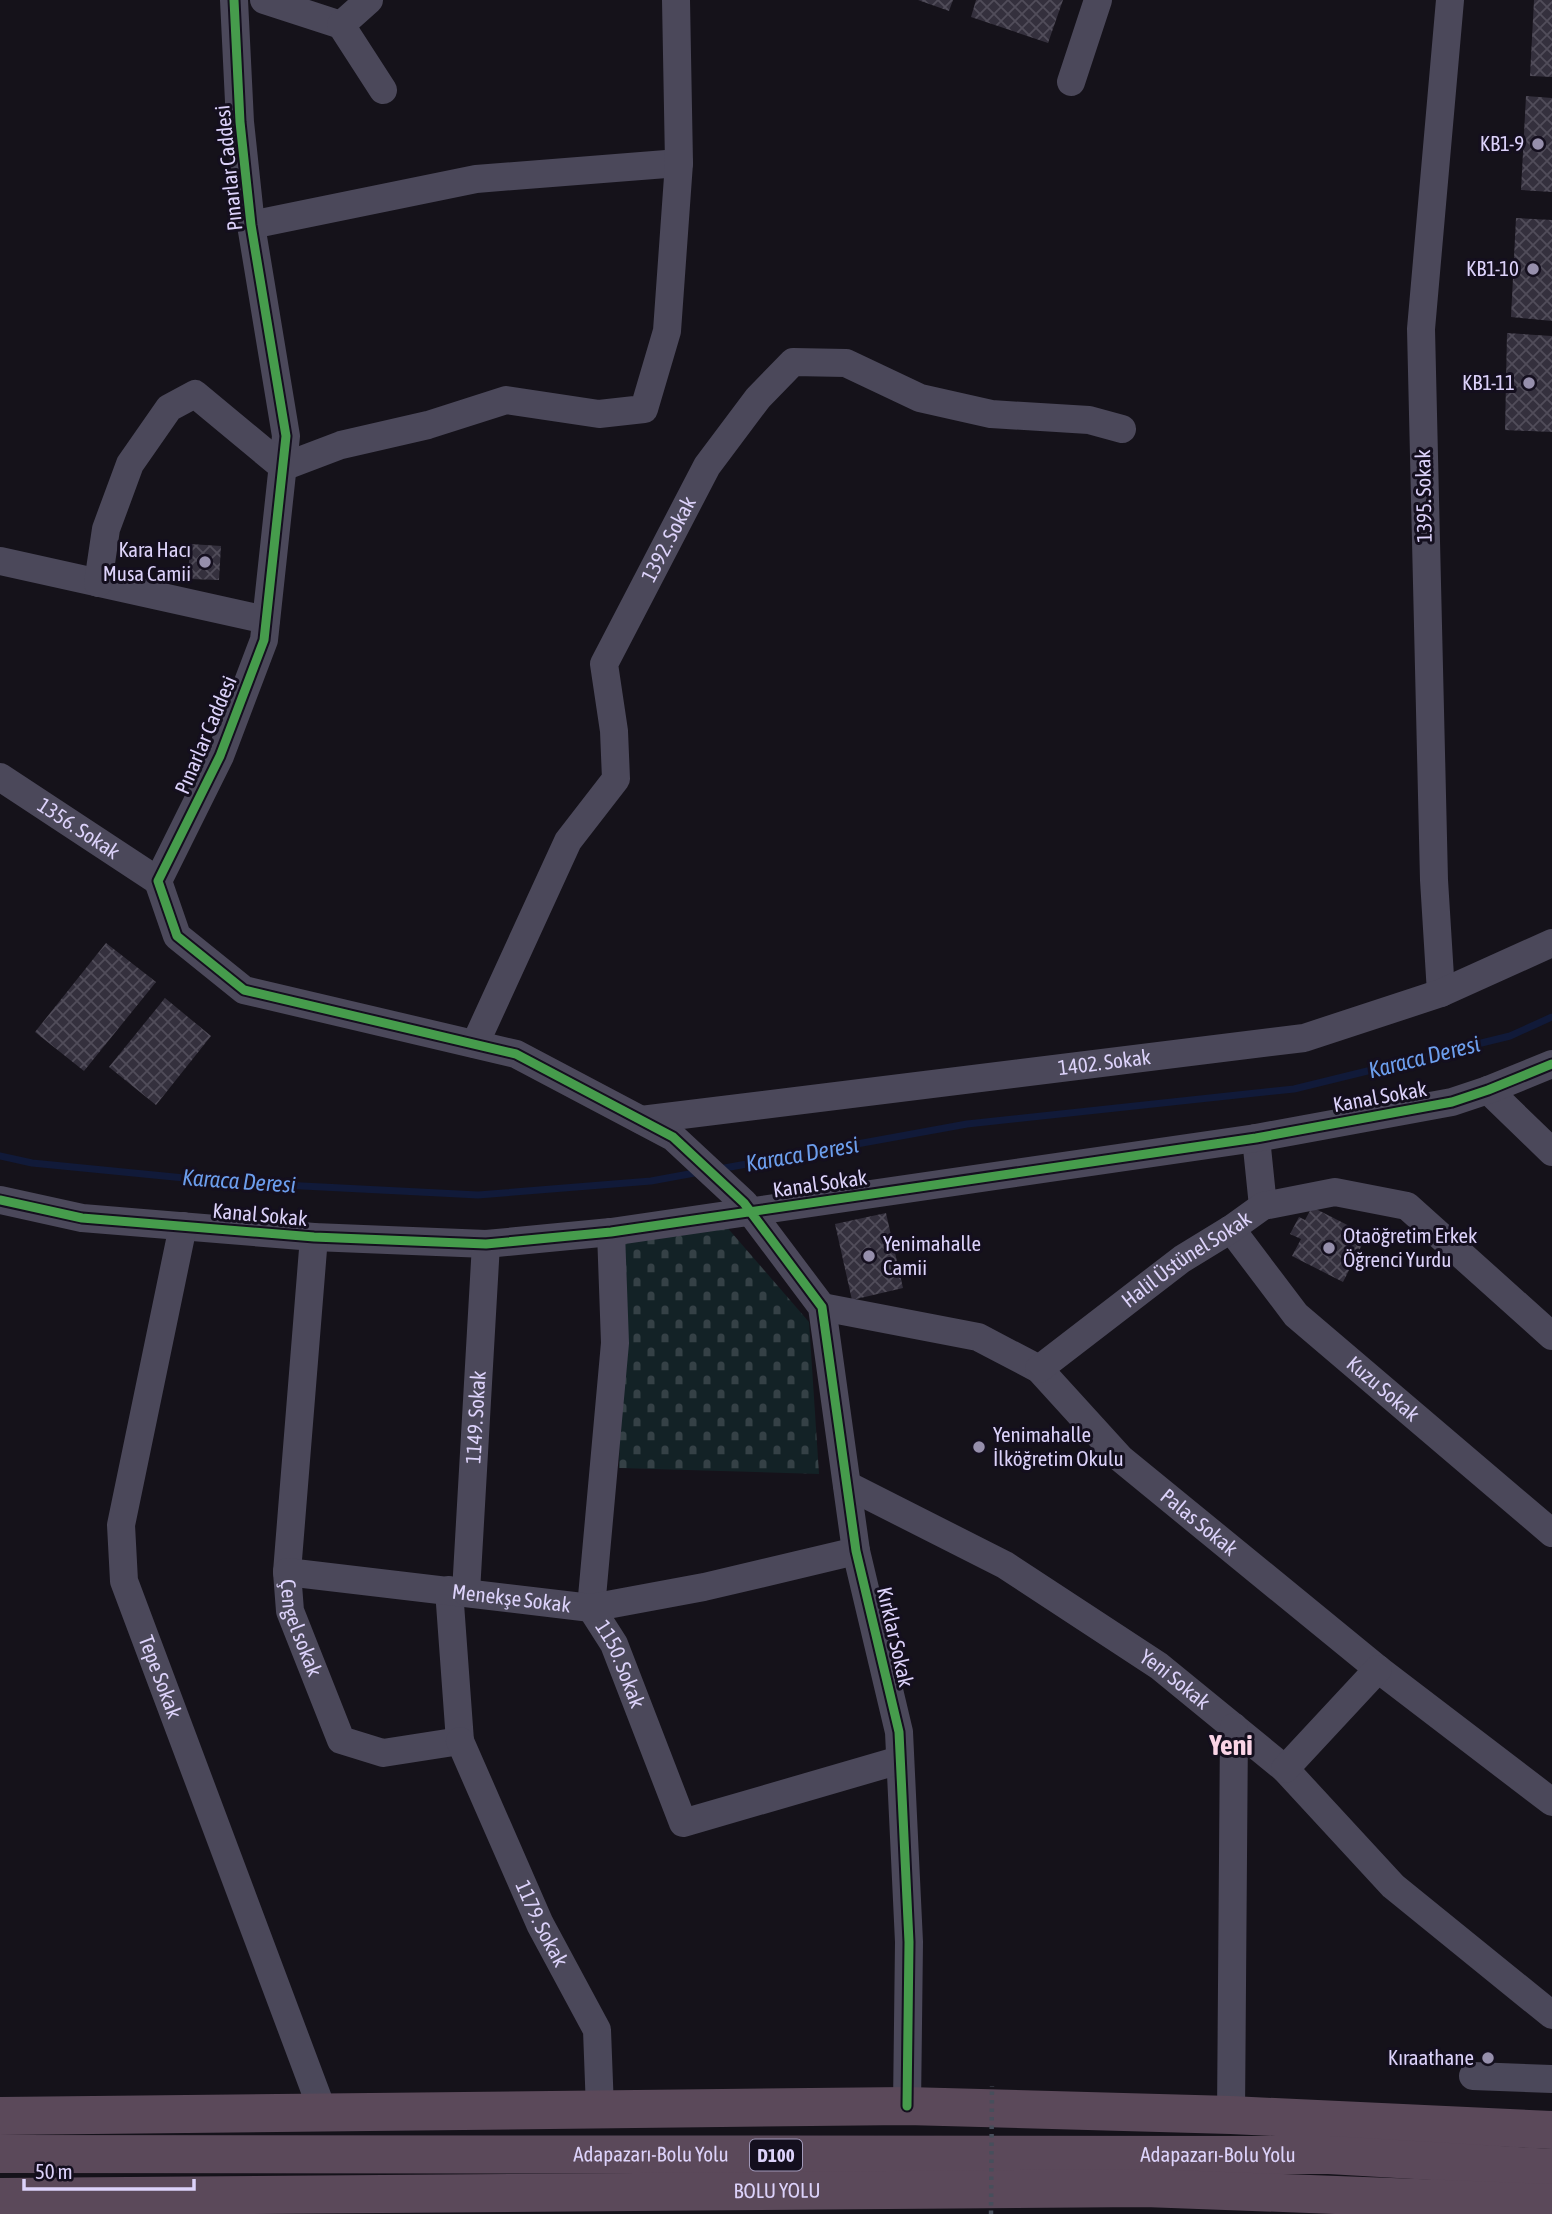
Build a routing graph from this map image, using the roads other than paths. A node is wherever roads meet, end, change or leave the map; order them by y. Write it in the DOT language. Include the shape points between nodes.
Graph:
graph roads {
  1 [pos="234,0"];
  2 [pos="264,0"];
  3 [pos="369,0"];
  4 [pos="676,0"];
  5 [pos="1098,0"];
  6 [pos="1450,0"];
  7 [pos="341,25"];
  8 [pos="1071,82"];
  9 [pos="383,90"];
  10 [pos="679,163"];
  11 [pos="251,225"];
  12 [pos="1122,429"];
  13 [pos="283,467"];
  14 [pos="0,561"];
  15 [pos="98,583"];
  16 [pos="266,620"];
  17 [pos="1,780"];
  18 [pos="158,881"];
  19 [pos="1552,943"];
  20 [pos="1441,993"];
  21 [pos="475,1044"];
  22 [pos="1552,1064"];
  23 [pos="1488,1090"];
  24 [pos="642,1120"];
  25 [pos="1256,1138"];
  26 [pos="1552,1152"];
  27 [pos="0,1200"];
  28 [pos="1263,1206"];
  29 [pos="747,1207"];
  30 [pos="183,1226"];
  31 [pos="1231,1229"];
  32 [pos="611,1232"];
  33 [pos="314,1237"];
  34 [pos="486,1244"];
  35 [pos="822,1307"];
  36 [pos="1552,1336"];
  37 [pos="1040,1369"];
  38 [pos="847,1485"];
  39 [pos="1552,1533"];
  40 [pos="856,1551"];
  41 [pos="287,1572"];
  42 [pos="458,1591"];
  43 [pos="591,1608"];
  44 [pos="1378,1669"];
  45 [pos="1234,1727"];
  46 [pos="460,1741"];
  47 [pos="900,1760"];
  48 [pos="1285,1769"];
  49 [pos="1552,1802"];
  50 [pos="1552,2015"];
  51 [pos="1473,2076"];
  52 [pos="1552,2079"];
  53 [pos="907,2106"];
  54 [pos="600,2109"];
  55 [pos="323,2112"];
  56 [pos="157,2114"];
  57 [pos="1231,2115"];
  58 [pos="0,2116"];
  59 [pos="1552,2130"];
  60 [pos="0,2135"];
  61 [pos="0,2154"];
  62 [pos="1552,2168"];
  63 [pos="0,2197"];
  64 [pos="1552,2203"];
  1 -- 11 [label="street, Pınarlar Caddesi"];
  2 -- 7 [label="street"];
  3 -- 7 [label="street"];
  4 -- 10 [label="street"];
  5 -- 8 [label="street"];
  6 -- 20 [label="street, 1395. Sokak" via="1421,329 1434,880"];
  7 -- 9 [label="street"];
  10 -- 11 [label="street" via="476,179"];
  10 -- 13 [label="street" via="667,331 644,409 599,414 506,400 428,425 341,445"];
  11 -- 13 [label="street, Pınarlar Caddesi" via="286,436"];
  12 -- 21 [label="street, 1392. Sokak" via="1089,420 990,414 920,398 846,363 793,362 758,398 707,466 604,664 616,779 568,841"];
  13 -- 15 [label="street" via="195,394 169,408 130,464 106,529"];
  13 -- 16 [label="street, Pınarlar Caddesi"];
  14 -- 15 [label="street"];
  15 -- 16 [label="street"];
  16 -- 18 [label="street, Pınarlar Caddesi" via="264,640 220,756"];
  17 -- 18 [label="street, 1356. Sokak"];
  18 -- 21 [label="street" via="177,936 244,990"];
  19 -- 20 [label="street, 1402. Sokak"];
  20 -- 24 [label="street, 1402. Sokak" via="1304,1038"];
  21 -- 24 [label="street" via="516,1054"];
  22 -- 23 [label="street, Kanal Sokak"];
  23 -- 25 [label="street, Kanal Sokak" via="1452,1102"];
  23 -- 26 [label="street"];
  24 -- 29 [label="street, Kırklar Sokak" via="673,1137"];
  25 -- 28 [label="street"];
  25 -- 29 [label="street, Kanal Sokak"];
  27 -- 30 [label="street, Kanal Sokak" via="82,1218"];
  28 -- 31 [label="street, Halil Üstünel Sokak"];
  28 -- 36 [label="street, Halil Üstünel Sokak" via="1335,1192 1407,1206"];
  29 -- 32 [label="street, Kanal Sokak"];
  29 -- 35 [label="street, Kırklar Sokak"];
  30 -- 33 [label="street, Kanal Sokak"];
  30 -- 55 [label="street, Tepe Sokak" via="121,1525 124,1581"];
  31 -- 37 [label="street, Halil Üstünel Sokak" via="1182,1259"];
  31 -- 39 [label="street, Kuzu Sokak" via="1296,1315"];
  32 -- 34 [label="street, Kanal Sokak"];
  32 -- 43 [label="street, 1150. Sokak" via="615,1343"];
  33 -- 34 [label="street, Kanal Sokak"];
  33 -- 41 [label="street, Çengel sokak"];
  34 -- 42 [label="street, 1149. Sokak"];
  35 -- 37 [label="street, Palas Sokak" via="978,1337"];
  35 -- 38 [label="street, Kırklar Sokak"];
  37 -- 44 [label="street, Palas Sokak" via="1120,1458"];
  38 -- 40 [label="street, Kırklar Sokak"];
  38 -- 45 [label="street, Yeni Sokak" via="1005,1565 1159,1666"];
  40 -- 43 [label="street, Menekşe Sokak"];
  40 -- 47 [label="street, Kırklar Sokak" via="899,1732"];
  41 -- 42 [label="street, Menekşe Sokak"];
  41 -- 46 [label="street, Çengel sokak" via="290,1611 341,1740 383,1753"];
  42 -- 43 [label="street, Menekşe Sokak"];
  42 -- 46 [label="street"];
  43 -- 47 [label="street, 1150. Sokak" via="614,1644 683,1824"];
  44 -- 48 [label="street"];
  44 -- 49 [label="street, Palas Sokak"];
  45 -- 48 [label="street, Yeni Sokak"];
  45 -- 57 [label="street"];
  46 -- 54 [label="street, 1179. Sokak" via="540,1924 597,2030"];
  47 -- 53 [label="street, Kırklar Sokak" via="909,1942"];
  48 -- 50 [label="street, Yeni Sokak" via="1393,1885"];
  51 -- 52 [label="street"];
  53 -- 54 [label="highway"];
  53 -- 57 [label="highway"];
  54 -- 55 [label="highway"];
  55 -- 56 [label="highway"];
  56 -- 58 [label="highway"];
  56 -- 60 [label="highway"];
  57 -- 59 [label="highway"];
  61 -- 62 [label="highway, Adapazarı-Bolu Yolu / D100" via="1329,2155"];
  63 -- 64 [label="highway, BOLU YOLU / D100" via="1144,2188"];
}
